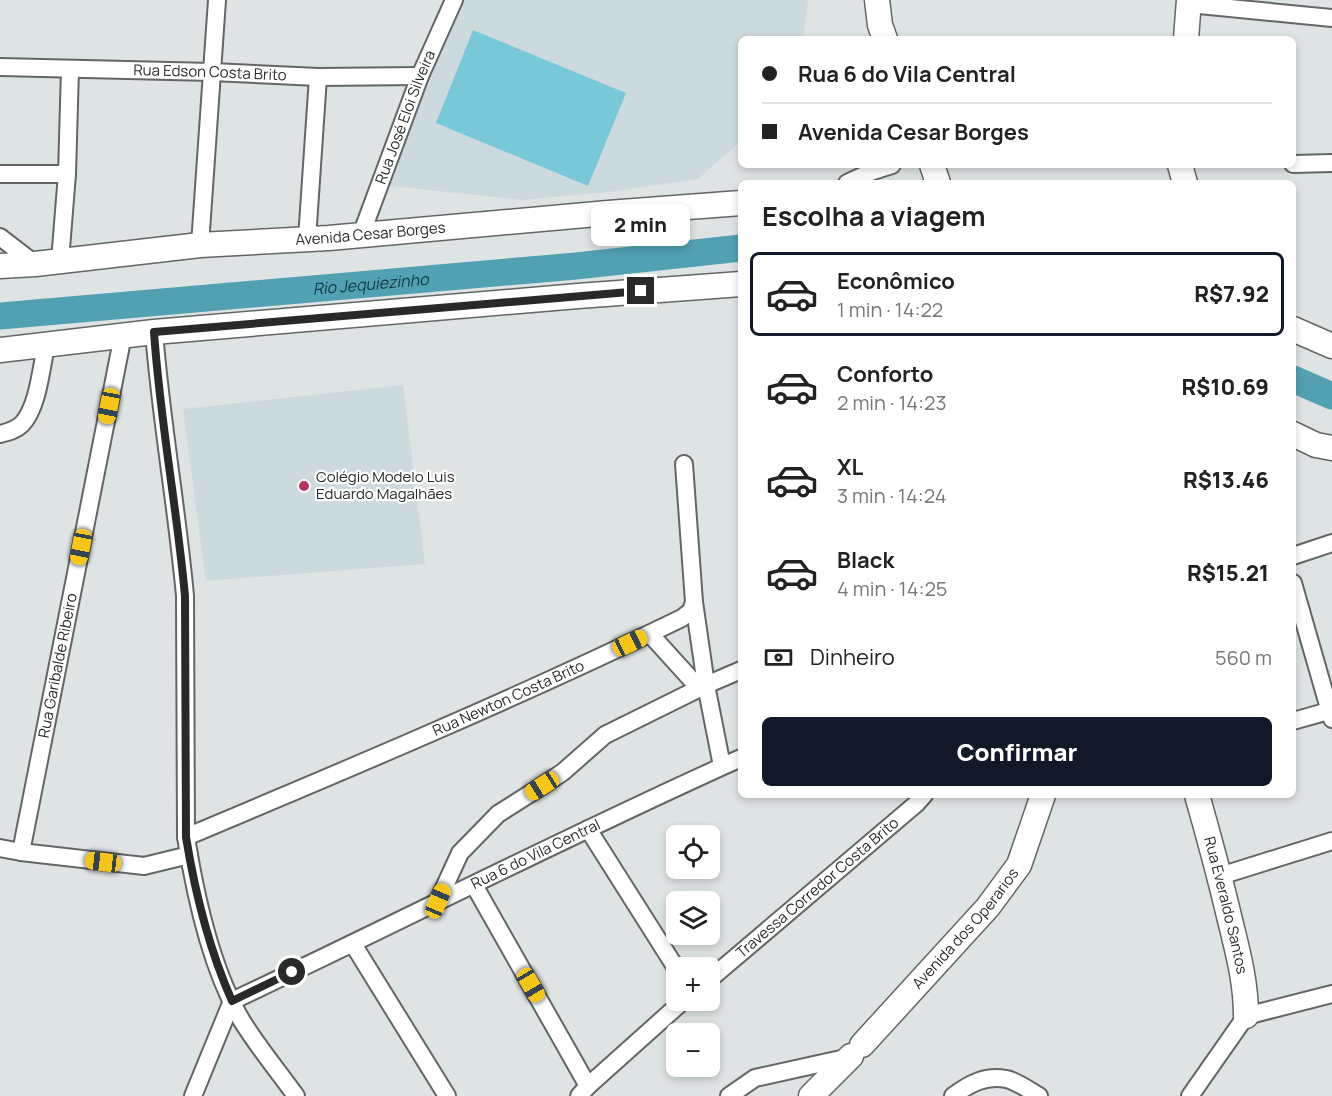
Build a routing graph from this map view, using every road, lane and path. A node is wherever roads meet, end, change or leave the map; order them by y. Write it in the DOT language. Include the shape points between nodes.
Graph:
graph roads {
  1 [pos="217,0"];
  2 [pos="454,0"];
  3 [pos="877,0"];
  4 [pos="1189,2"];
  5 [pos="1332,18"];
  6 [pos="884,36"];
  7 [pos="1186,36"];
  8 [pos="0,67"];
  9 [pos="70,69"];
  10 [pos="212,72"];
  11 [pos="420,76"];
  12 [pos="318,77"];
  13 [pos="1332,163"];
  14 [pos="1296,164"];
  15 [pos="882,168"];
  16 [pos="0,174"];
  17 [pos="67,174"];
  18 [pos="854,180"];
  19 [pos="738,203"];
  20 [pos="362,235"];
  21 [pos="0,237"];
  22 [pos="307,239"];
  23 [pos="200,245"];
  24 [pos="60,261"];
  25 [pos="35,264"];
  26 [pos="0,266"];
  27 [pos="738,284"];
  28 [pos="1296,330"];
  29 [pos="154,332"];
  30 [pos="123,335"];
  31 [pos="46,346"];
  32 [pos="1332,346"];
  33 [pos="0,350"];
  34 [pos="0,434"];
  35 [pos="1296,435"];
  36 [pos="1332,448"];
  37 [pos="684,464"];
  38 [pos="1332,543"];
  39 [pos="1296,555"];
  40 [pos="1296,593"];
  41 [pos="694,602"];
  42 [pos="650,634"];
  43 [pos="738,671"];
  44 [pos="703,687"];
  45 [pos="1331,713"];
  46 [pos="1296,720"];
  47 [pos="738,759"];
  48 [pos="722,766"];
  49 [pos="921,798"];
  50 [pos="1042,798"];
  51 [pos="1198,798"];
  52 [pos="588,829"];
  53 [pos="186,837"];
  54 [pos="1332,841"];
  55 [pos="0,848"];
  56 [pos="21,852"];
  57 [pos="189,855"];
  58 [pos="1220,876"];
  59 [pos="474,885"];
  60 [pos="438,901"];
  61 [pos="353,944"];
  62 [pos="669,957"];
  63 [pos="720,971"];
  64 [pos="1332,994"];
  65 [pos="232,1001"];
  66 [pos="672,1011"];
  67 [pos="1246,1016"];
  68 [pos="856,1051"];
  69 [pos="584,1091"];
  70 [pos="193,1096"];
  71 [pos="296,1096"];
  72 [pos="447,1096"];
  73 [pos="729,1096"];
  74 [pos="811,1096"];
  75 [pos="953,1096"];
  76 [pos="1039,1096"];
  77 [pos="1190,1096"];
  1 -- 10 [label="street"];
  2 -- 11 [label="street, Rua José Eloi Silveira"];
  3 -- 6 [label="main road"];
  4 -- 5 [label="street"];
  4 -- 7 [label="main road"];
  8 -- 9 [label="street, Rua Edson Costa Brito"];
  9 -- 10 [label="street, Rua Edson Costa Brito"];
  9 -- 17 [label="street"];
  10 -- 12 [label="street, Rua Edson Costa Brito"];
  10 -- 23 [label="street"];
  11 -- 12 [label="street, Rua Edson Costa Brito"];
  11 -- 20 [label="street, Rua José Eloi Silveira"];
  12 -- 22 [label="street"];
  13 -- 14 [label="street"];
  15 -- 18 [label="street"];
  16 -- 17 [label="street"];
  17 -- 24 [label="street"];
  19 -- 20 [label="main road, Avenida Cesar Borges"];
  20 -- 22 [label="main road, Avenida Cesar Borges"];
  21 -- 25 [label="street"];
  22 -- 23 [label="main road, Avenida Cesar Borges"];
  23 -- 24 [label="main road, Avenida Cesar Borges"];
  24 -- 25 [label="main road, Avenida Cesar Borges"];
  25 -- 26 [label="main road, Avenida Cesar Borges"];
  27 -- 29 [label="main road"];
  28 -- 32 [label="main road"];
  29 -- 30 [label="main road"];
  29 -- 53 [label="street" via="185,596"];
  30 -- 31 [label="main road"];
  30 -- 56 [label="street, Rua Garibalde Ribeiro"];
  31 -- 33 [label="main road"];
  31 -- 34 [label="street" via="30,411 22,424"];
  35 -- 36 [label="main road"];
  37 -- 41 [label="street"];
  38 -- 39 [label="street"];
  40 -- 45 [label="street"];
  41 -- 42 [label="street, Rua Newton Costa Brito" via="682,618"];
  41 -- 44 [label="street"];
  42 -- 44 [label="street"];
  42 -- 53 [label="street, Rua Newton Costa Brito"];
  43 -- 44 [label="street"];
  44 -- 48 [label="street"];
  44 -- 60 [label="street" via="604,735 562,772 498,814 460,854"];
  45 -- 46 [label="street"];
  47 -- 48 [label="street, Rua 6 do Vila Central"];
  48 -- 52 [label="street, Rua 6 do Vila Central"];
  49 -- 63 [label="street, Travessa Corredor Costa Brito"];
  50 -- 68 [label="main road, Avenida dos Operarios" via="1019,864 988,907"];
  51 -- 58 [label="main road, Rua Everaldo Santos"];
  52 -- 59 [label="street, Rua 6 do Vila Central"];
  52 -- 62 [label="street"];
  53 -- 57 [label="street"];
  54 -- 58 [label="street"];
  55 -- 56 [label="street"];
  56 -- 57 [label="street" via="144,866"];
  57 -- 65 [label="street" via="217,968"];
  58 -- 67 [label="main road, Rua Everaldo Santos" via="1242,971"];
  59 -- 60 [label="street, Rua 6 do Vila Central"];
  59 -- 69 [label="street"];
  60 -- 61 [label="street, Rua 6 do Vila Central"];
  61 -- 65 [label="street, Rua 6 do Vila Central"];
  61 -- 72 [label="street"];
  64 -- 67 [label="street"];
  65 -- 70 [label="street"];
  65 -- 71 [label="street"];
  66 -- 69 [label="street"];
  67 -- 77 [label="street"];
  68 -- 73 [label="street" via="755,1077"];
  68 -- 74 [label="main road, Avenida dos Operarios"];
  75 -- 76 [label="street" via="983,1079 1007,1079"];
}
